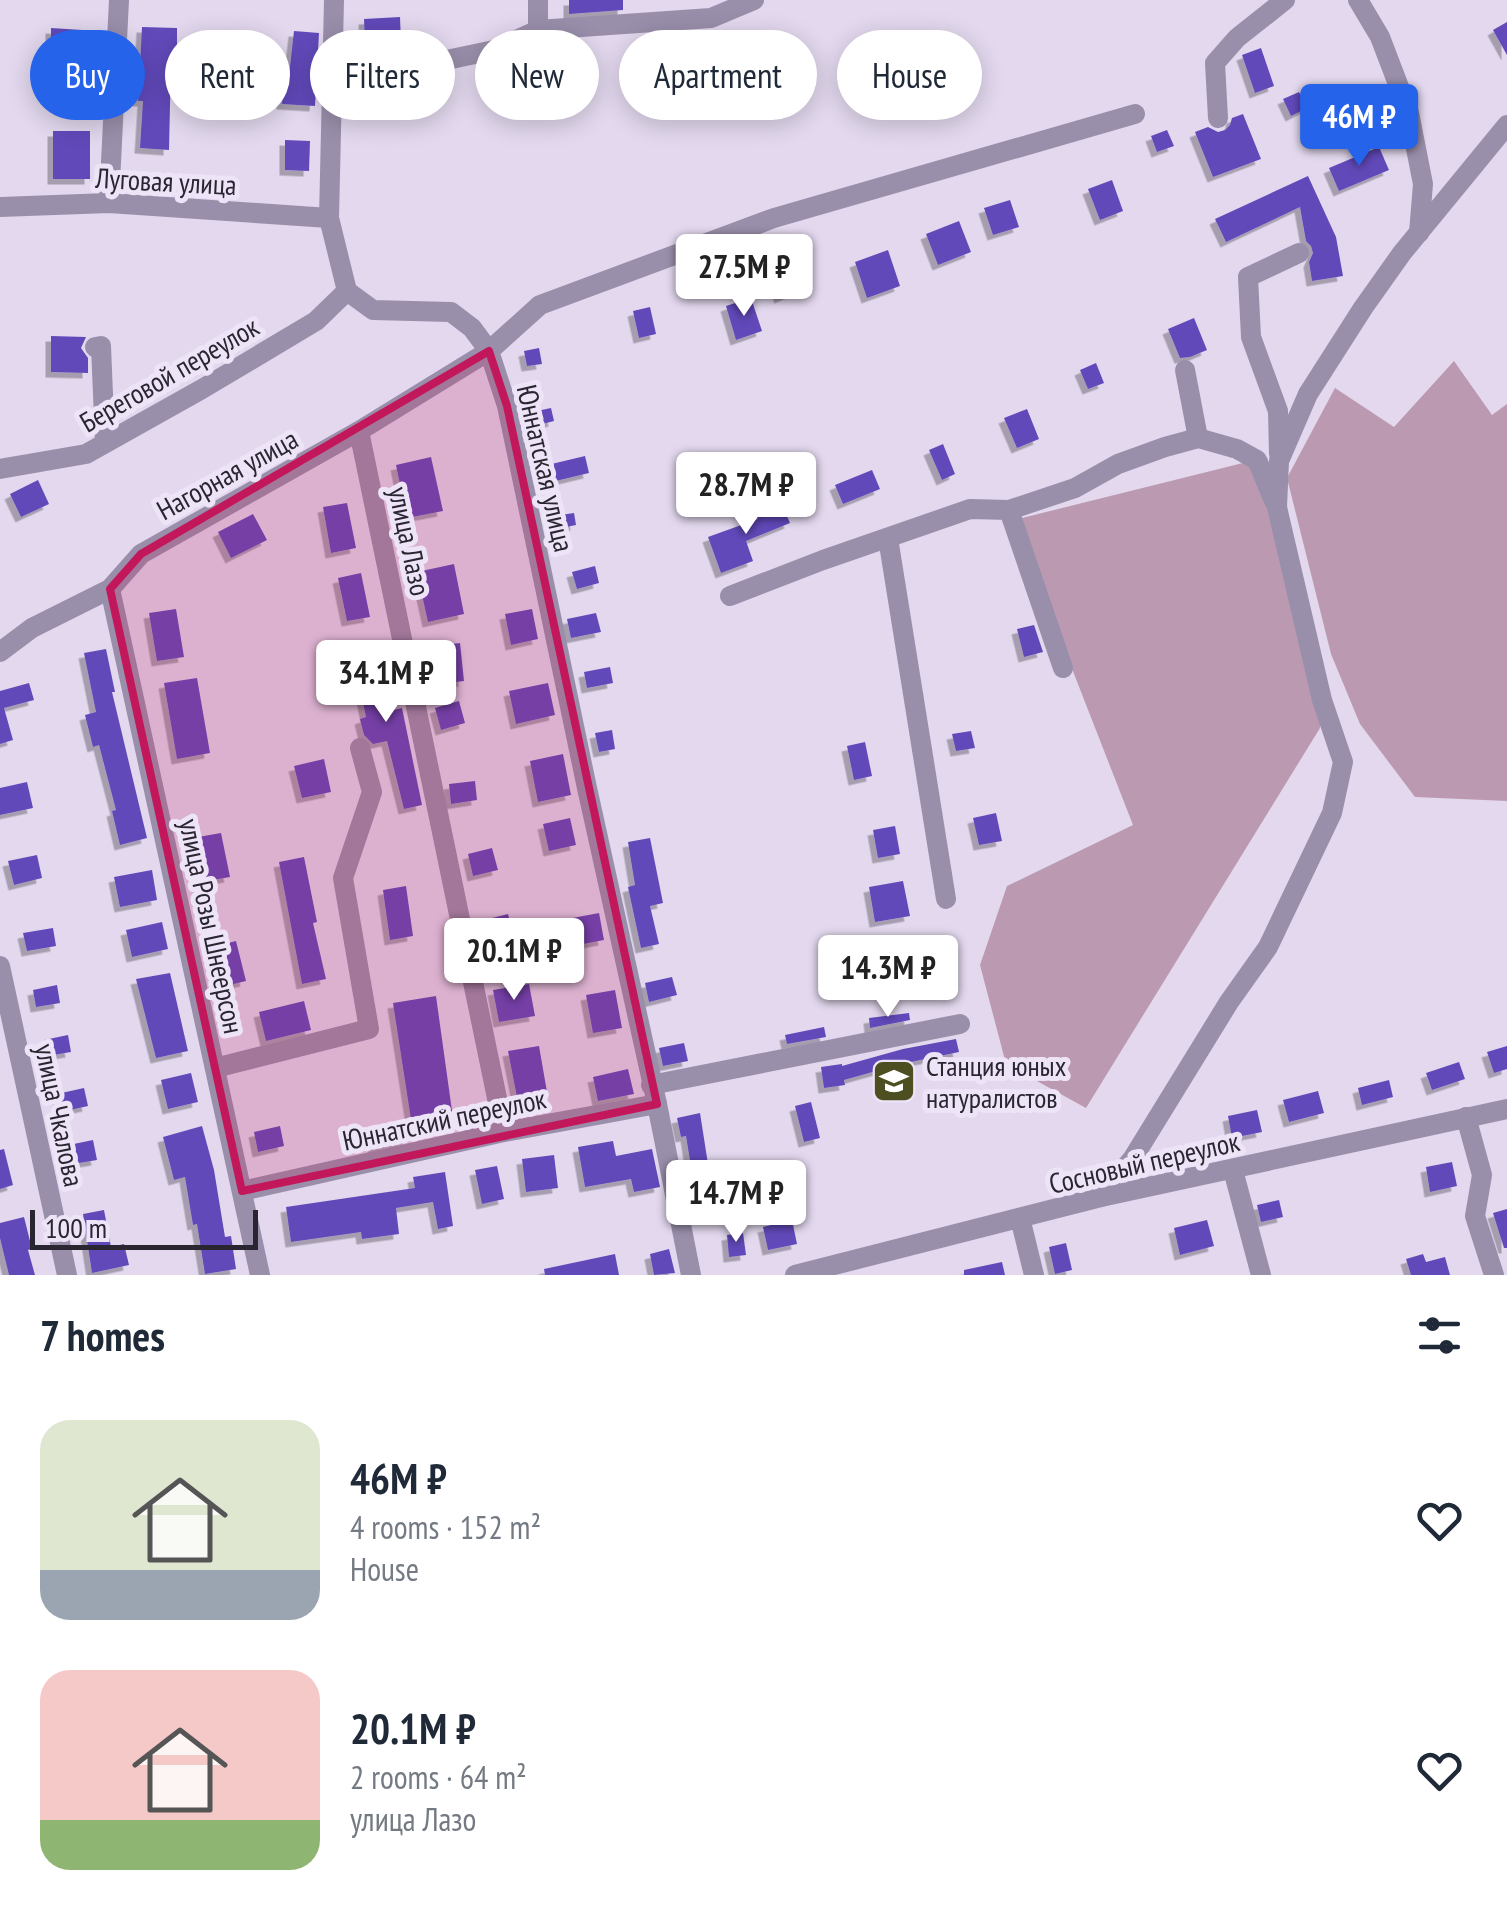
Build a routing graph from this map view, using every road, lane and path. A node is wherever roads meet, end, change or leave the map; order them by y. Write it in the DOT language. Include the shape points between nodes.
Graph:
graph roads {
  1 [pos="120,0"];
  2 [pos="334,0"];
  3 [pos="538,0"];
  4 [pos="754,0"];
  5 [pos="1285,0"];
  6 [pos="1358,0"];
  7 [pos="333,30"];
  8 [pos="538,30"];
  9 [pos="1134,114"];
  10 [pos="1218,118"];
  11 [pos="331,120"];
  12 [pos="1507,125"];
  13 [pos="109,203"];
  14 [pos="0,207"];
  15 [pos="329,218"];
  16 [pos="1418,235"];
  17 [pos="1299,253"];
  18 [pos="348,291"];
  19 [pos="95,347"];
  20 [pos="489,351"];
  21 [pos="1185,370"];
  22 [pos="359,431"];
  23 [pos="1198,438"];
  24 [pos="105,443"];
  25 [pos="1279,461"];
  26 [pos="0,468"];
  27 [pos="1277,507"];
  28 [pos="1009,510"];
  29 [pos="888,538"];
  30 [pos="110,589"];
  31 [pos="730,596"];
  32 [pos="0,652"];
  33 [pos="1063,668"];
  34 [pos="360,748"];
  35 [pos="946,899"];
  36 [pos="0,966"];
  37 [pos="960,1024"];
  38 [pos="215,1068"];
  39 [pos="654,1094"];
  40 [pos="1507,1108"];
  41 [pos="1466,1117"];
  42 [pos="504,1132"];
  43 [pos="1233,1170"];
  44 [pos="242,1191"];
  45 [pos="1101,1197"];
  46 [pos="1020,1218"];
  47 [pos="859,1268"];
  48 [pos="67,1275"];
  49 [pos="260,1275"];
  50 [pos="692,1275"];
  51 [pos="795,1275"];
  52 [pos="1034,1275"];
  53 [pos="1261,1275"];
  54 [pos="1494,1275"];
  1 -- 13 [label="street"];
  2 -- 7 [label="street"];
  3 -- 8 [label="street"];
  4 -- 8 [label="street" via="711,18"];
  5 -- 10 [label="street" via="1215,62"];
  6 -- 16 [label="street" via="1409,113 1423,184"];
  9 -- 20 [label="street" via="774,218 540,305"];
  11 -- 15 [label="street"];
  12 -- 16 [label="street"];
  13 -- 14 [label="street, Луговая улица"];
  13 -- 15 [label="street, Луговая улица"];
  15 -- 18 [label="street"];
  16 -- 25 [label="street" via="1308,394"];
  17 -- 25 [label="street" via="1248,277 1251,336 1278,412"];
  18 -- 20 [label="street" via="373,310 451,312"];
  18 -- 24 [label="street, Береговой переулок" via="316,321"];
  19 -- 24 [label="street" via="101,346"];
  20 -- 22 [label="street, Нагорная улица"];
  20 -- 39 [label="street, Юннатская улица"];
  21 -- 23 [label="street"];
  22 -- 30 [label="street, Нагорная улица" via="141,554"];
  22 -- 42 [label="street, улица Лазо"];
  23 -- 27 [label="street" via="1257,460"];
  23 -- 28 [label="street"];
  24 -- 26 [label="street, Береговой переулок" via="86,454"];
  25 -- 27 [label="street"];
  27 -- 45 [label="street" via="1342,762 1332,812 1268,948"];
  28 -- 29 [label="street" via="970,508"];
  28 -- 33 [label="street"];
  29 -- 31 [label="street"];
  29 -- 35 [label="street"];
  30 -- 32 [label="street, Нагорная улица"];
  30 -- 38 [label="street, улица Розы Шнеерсон"];
  34 -- 38 [label="street" via="372,792 343,878 370,1029"];
  36 -- 48 [label="street, улица Чкалова"];
  37 -- 39 [label="street, Юннатский переулок"];
  38 -- 44 [label="street, улица Розы Шнеерсон"];
  39 -- 42 [label="street, Юннатский переулок"];
  39 -- 50 [label="street, Юннатская улица"];
  40 -- 41 [label="street, Сосновый переулок"];
  41 -- 43 [label="street, Сосновый переулок"];
  41 -- 54 [label="street" via="1482,1175 1475,1216"];
  42 -- 44 [label="street, Юннатский переулок"];
  43 -- 45 [label="street, Сосновый переулок"];
  43 -- 53 [label="street"];
  44 -- 49 [label="street, улица Розы Шнеерсон"];
  45 -- 46 [label="street, Сосновый переулок"];
  46 -- 47 [label="street, Сосновый переулок"];
  46 -- 52 [label="street"];
  47 -- 51 [label="street, Сосновый переулок"];
}
